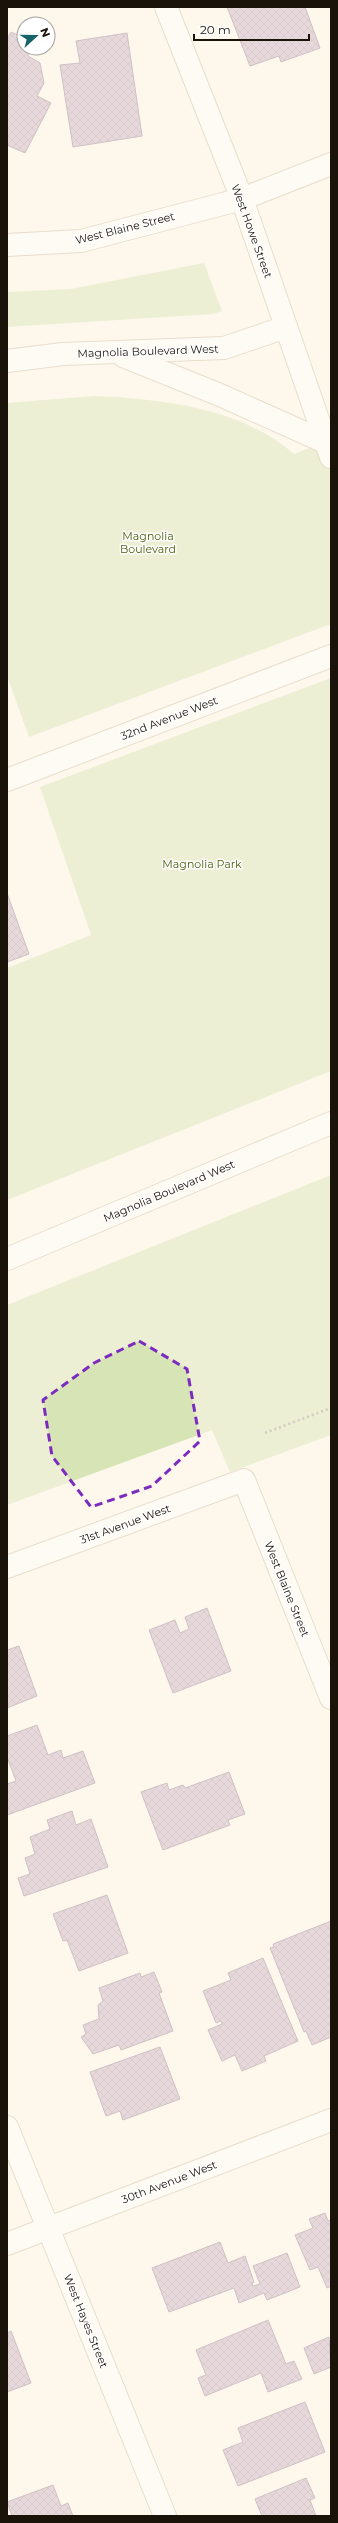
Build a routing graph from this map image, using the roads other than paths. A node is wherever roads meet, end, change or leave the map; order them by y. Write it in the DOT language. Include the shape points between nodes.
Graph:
graph roads {
  1 [pos="166,7"];
  2 [pos="331,164"];
  3 [pos="242,199"];
  4 [pos="7,245"];
  5 [pos="286,327"];
  6 [pos="112,352"];
  7 [pos="7,361"];
  8 [pos="328,449"];
  9 [pos="331,656"];
  10 [pos="7,780"];
  11 [pos="331,1123"];
  12 [pos="7,1259"];
  13 [pos="244,1480"];
  14 [pos="7,1567"];
  15 [pos="331,1698"];
  16 [pos="331,2120"];
  17 [pos="7,2126"];
  18 [pos="48,2229"];
  19 [pos="7,2244"];
  20 [pos="165,2516"];
  1 -- 3 [label="street, West Howe Street"];
  2 -- 3 [label="street, West Blaine Street"];
  3 -- 4 [label="street, West Blaine Street" via="81,241"];
  3 -- 5 [label="street, West Howe Street"];
  5 -- 6 [label="street, Magnolia Boulevard West" via="224,348"];
  5 -- 8 [label="street, West Howe Street"];
  6 -- 7 [label="street, Magnolia Boulevard West"];
  6 -- 8 [label="street" via="220,395"];
  9 -- 10 [label="street, 32nd Avenue West"];
  11 -- 12 [label="street, Magnolia Boulevard West"];
  13 -- 14 [label="street, 31st Avenue West"];
  13 -- 15 [label="street, West Blaine Street"];
  16 -- 18 [label="street, 30th Avenue West"];
  17 -- 18 [label="street, West Hayes Street"];
  18 -- 19 [label="street, 30th Avenue West"];
  18 -- 20 [label="street, West Hayes Street"];
}
